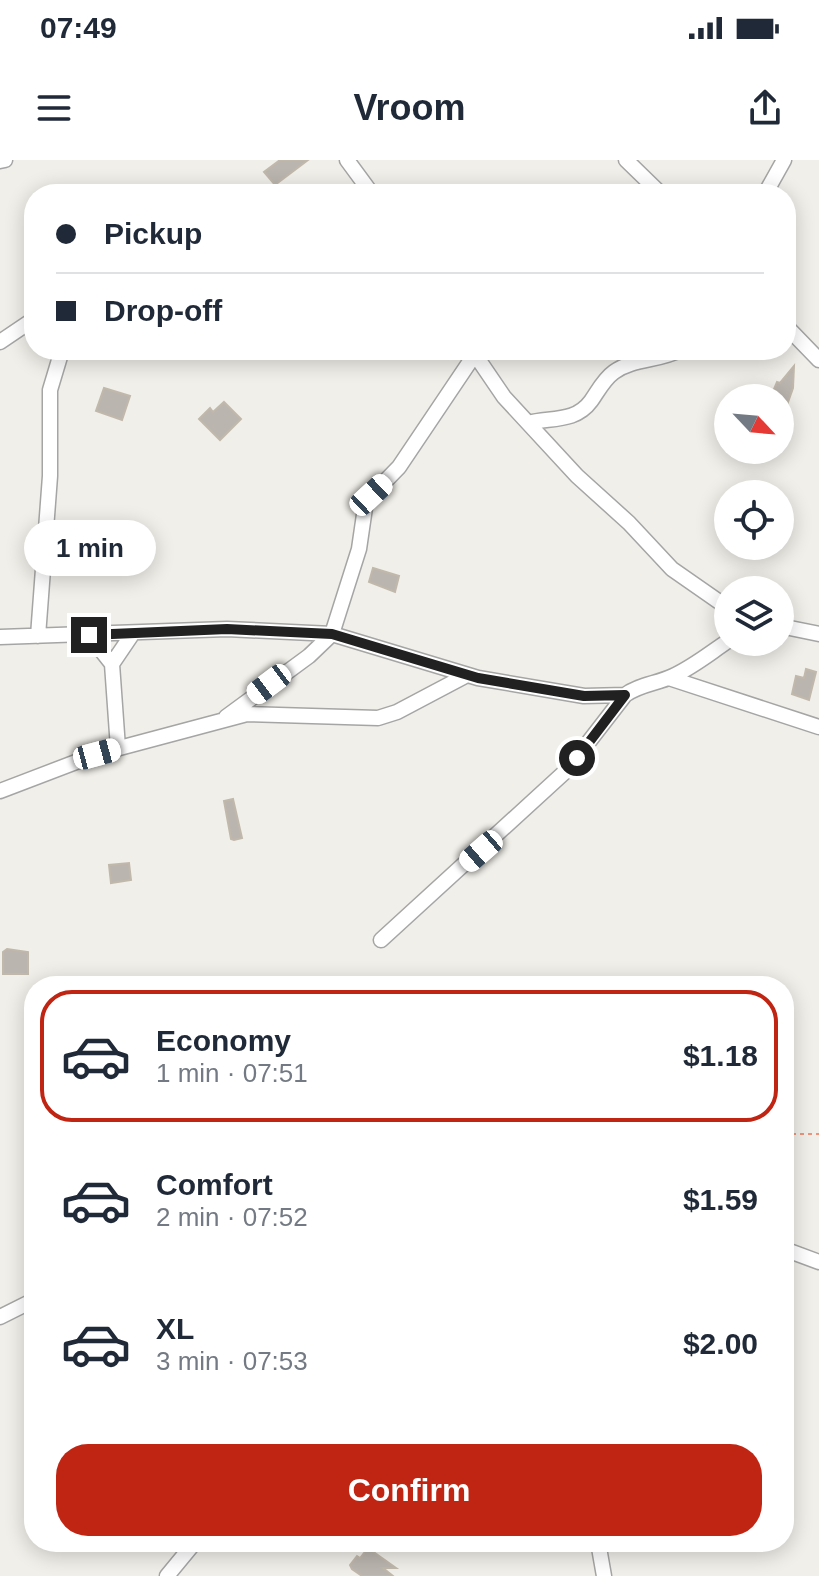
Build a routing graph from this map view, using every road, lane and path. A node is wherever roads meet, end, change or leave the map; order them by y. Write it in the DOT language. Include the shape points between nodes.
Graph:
graph roads {
  1 [pos="347,160"];
  2 [pos="626,160"];
  3 [pos="784,160"];
  4 [pos="365,184"];
  5 [pos="651,184"];
  6 [pos="771,184"];
  7 [pos="24,326"];
  8 [pos="796,336"];
  9 [pos="0,342"];
  10 [pos="59,360"];
  11 [pos="468,360"];
  12 [pos="479,360"];
  13 [pos="647,360"];
  14 [pos="819,360"];
  15 [pos="528,423"];
  16 [pos="714,598"];
  17 [pos="794,629"];
  18 [pos="133,633"];
  19 [pos="332,634"];
  20 [pos="819,634"];
  21 [pos="89,635"];
  22 [pos="38,636"];
  23 [pos="0,637"];
  24 [pos="714,651"];
  25 [pos="112,664"];
  26 [pos="467,675"];
  27 [pos="669,678"];
  28 [pos="625,695"];
  29 [pos="223,720"];
  30 [pos="819,727"];
  31 [pos="118,748"];
  32 [pos="0,791"];
  33 [pos="381,940"];
  34 [pos="794,1134"];
  35 [pos="819,1134"];
  36 [pos="794,1253"];
  37 [pos="819,1262"];
  38 [pos="24,1305"];
  39 [pos="0,1317"];
  40 [pos="187,1552"];
  41 [pos="600,1552"];
  42 [pos="167,1576"];
  43 [pos="604,1576"];
  1 -- 4 [label="street"];
  2 -- 5 [label="street"];
  3 -- 6 [label="street"];
  7 -- 9 [label="street"];
  8 -- 14 [label="street"];
  10 -- 22 [label="street" via="50,390 50,476"];
  11 -- 19 [label="street" via="399,467 363,508 359,549"];
  12 -- 15 [label="street"];
  13 -- 15 [label="street" via="613,372 572,417"];
  15 -- 16 [label="street" via="672,569"];
  17 -- 20 [label="street"];
  18 -- 19 [label="street" via="256,629"];
  18 -- 21 [label="street"];
  18 -- 25 [label="street"];
  19 -- 26 [label="street"];
  19 -- 29 [label="street"];
  21 -- 22 [label="street"];
  21 -- 25 [label="street"];
  22 -- 23 [label="street"];
  24 -- 27 [label="street"];
  25 -- 31 [label="street"];
  26 -- 28 [label="street" via="584,696"];
  26 -- 29 [label="street" via="378,718 266,713"];
  27 -- 28 [label="street" via="637,686"];
  27 -- 30 [label="street"];
  28 -- 33 [label="street" via="567,770"];
  29 -- 31 [label="street"];
  31 -- 32 [label="street"];
  34 -- 35 [label="path"];
  36 -- 37 [label="street"];
  38 -- 39 [label="street"];
  40 -- 42 [label="street"];
  41 -- 43 [label="street"];
}
